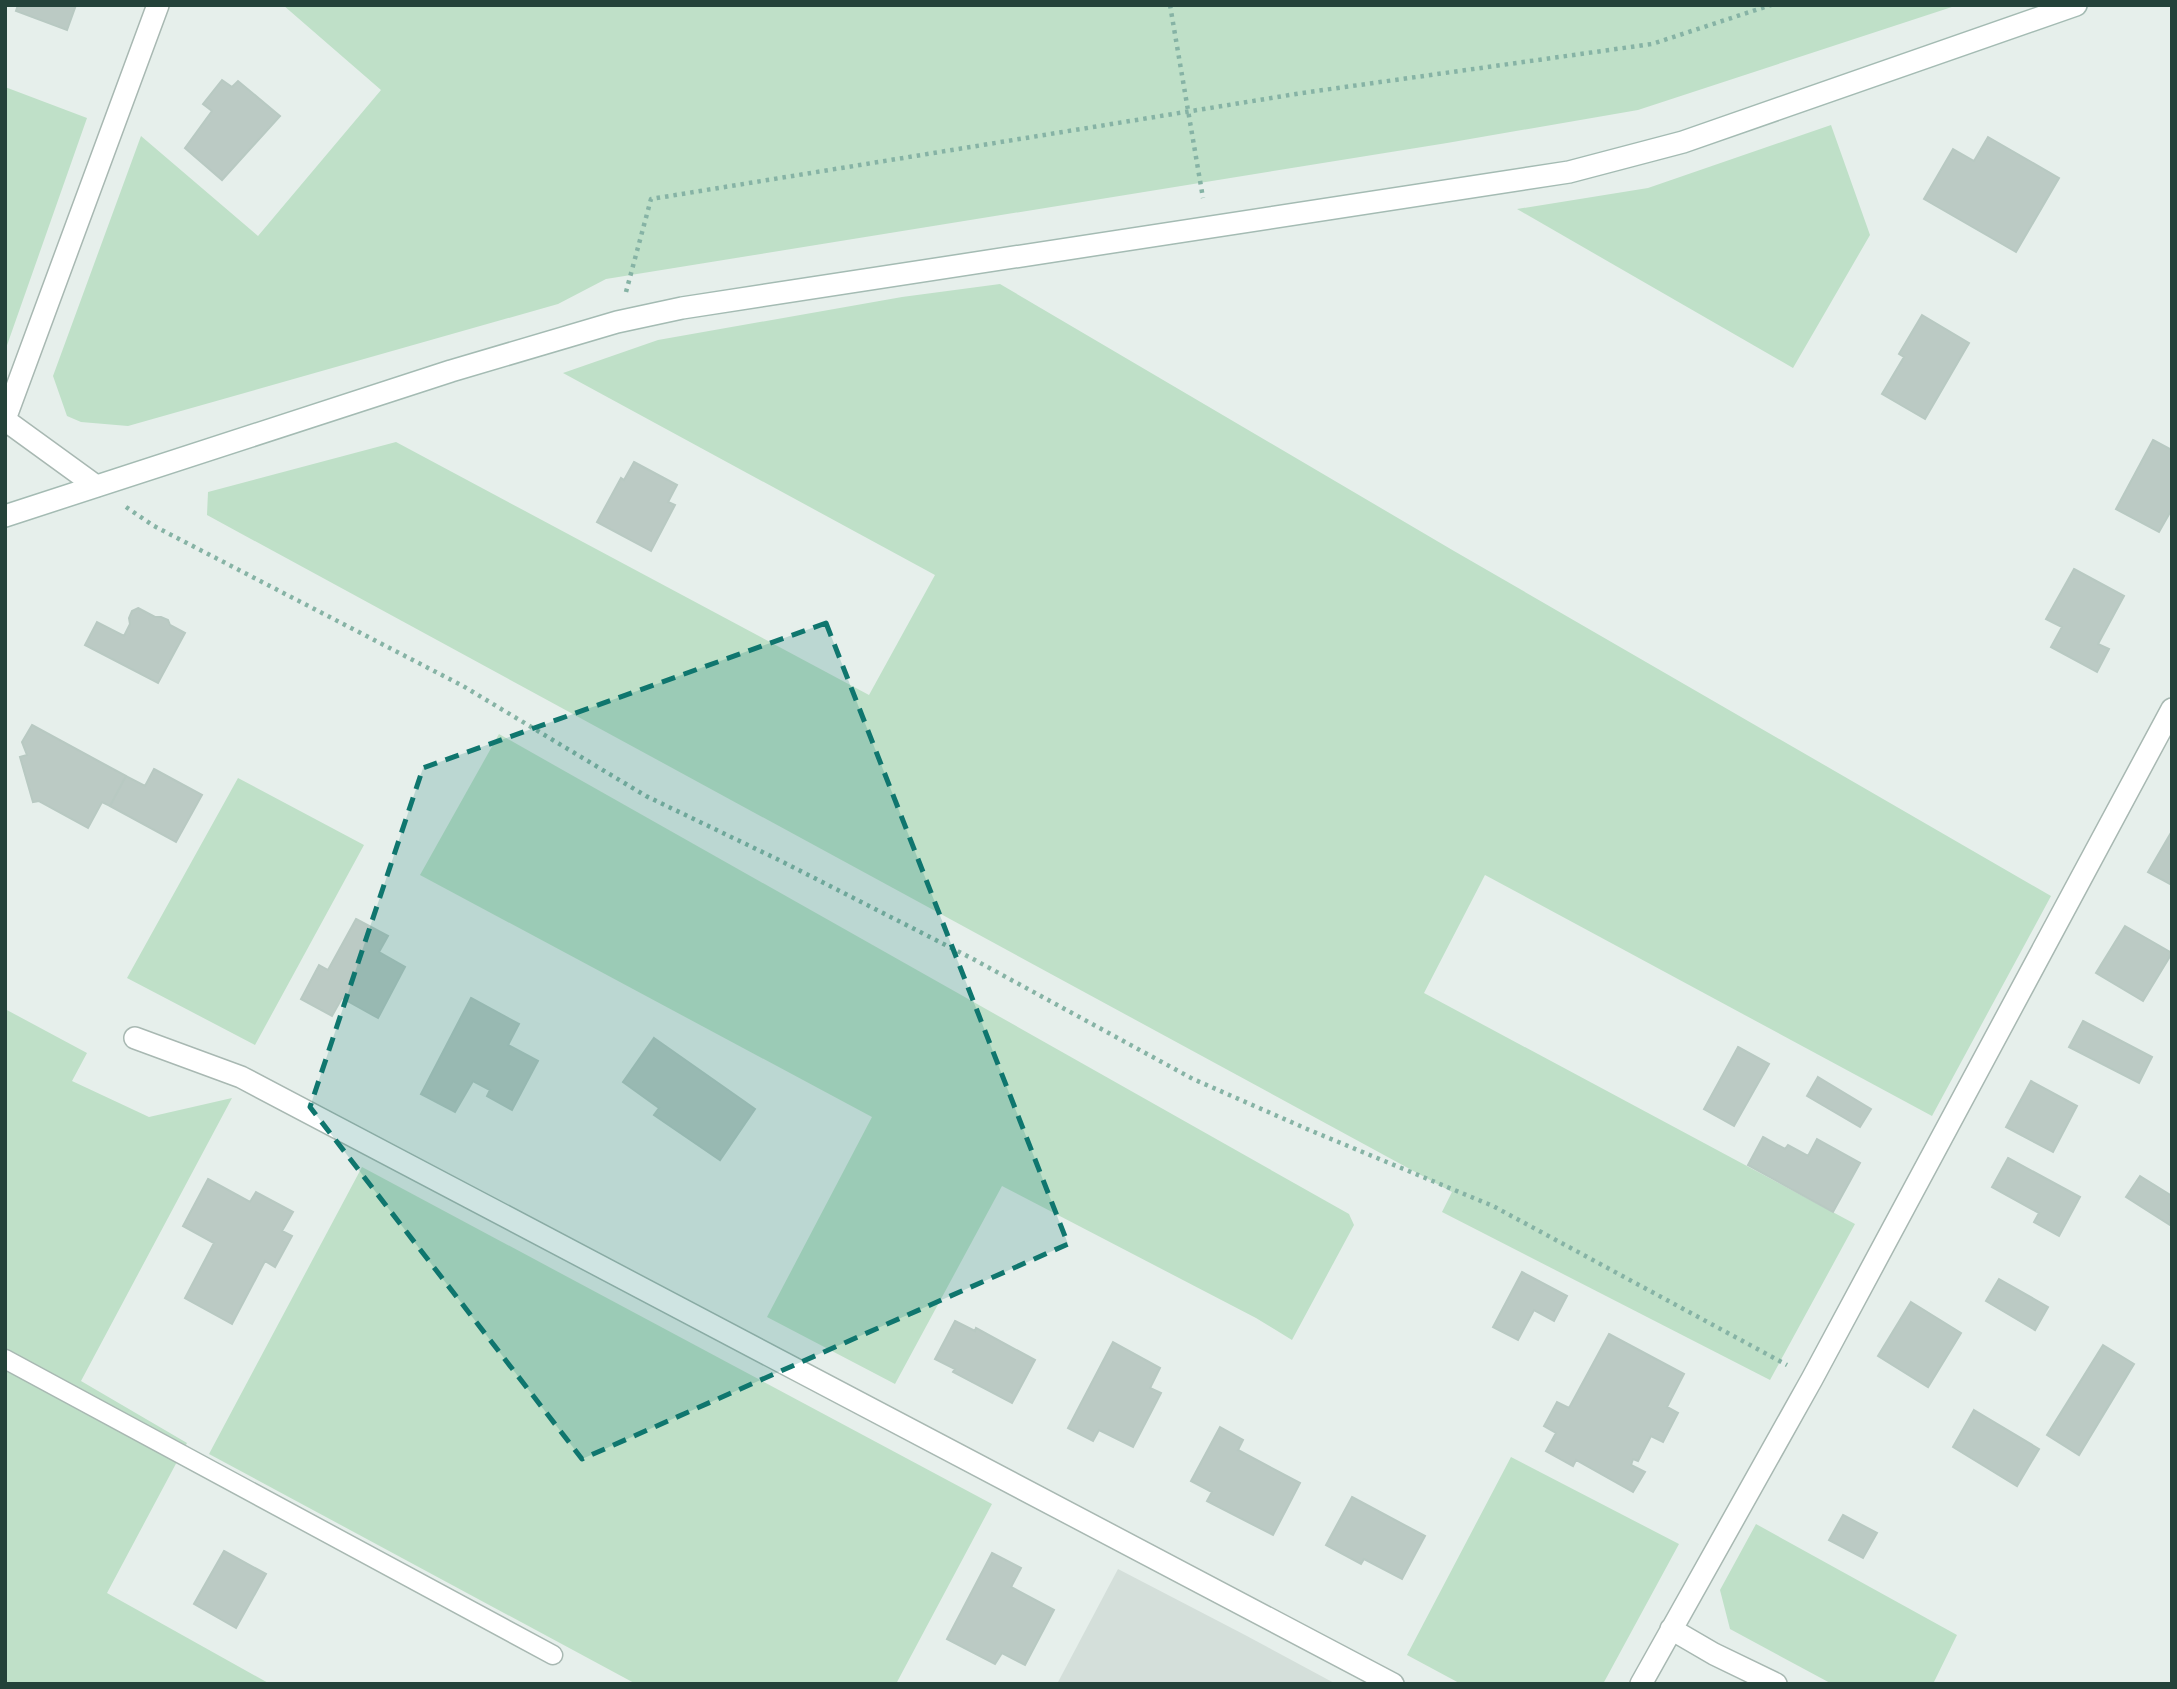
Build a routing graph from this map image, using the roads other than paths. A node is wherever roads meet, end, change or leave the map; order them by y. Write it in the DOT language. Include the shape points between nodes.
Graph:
graph roads {
  1 [pos="158,5"];
  2 [pos="2076,5"];
  3 [pos="5,419"];
  4 [pos="96,486"];
  5 [pos="5,516"];
  6 [pos="2172,709"];
  7 [pos="135,1038"];
  8 [pos="5,1359"];
  9 [pos="1671,1629"];
  10 [pos="553,1655"];
  11 [pos="1393,1684"];
  12 [pos="1641,1684"];
  13 [pos="1776,1684"];
  1 -- 3 [label="street"];
  2 -- 4 [label="street" via="1683,142 1569,172 669,311 451,371"];
  3 -- 4 [label="street"];
  4 -- 5 [label="street"];
  6 -- 9 [label="street" via="1812,1379"];
  7 -- 11 [label="street" via="240,1077"];
  8 -- 10 [label="lane"];
  9 -- 12 [label="street"];
  9 -- 13 [label="street"];
}
